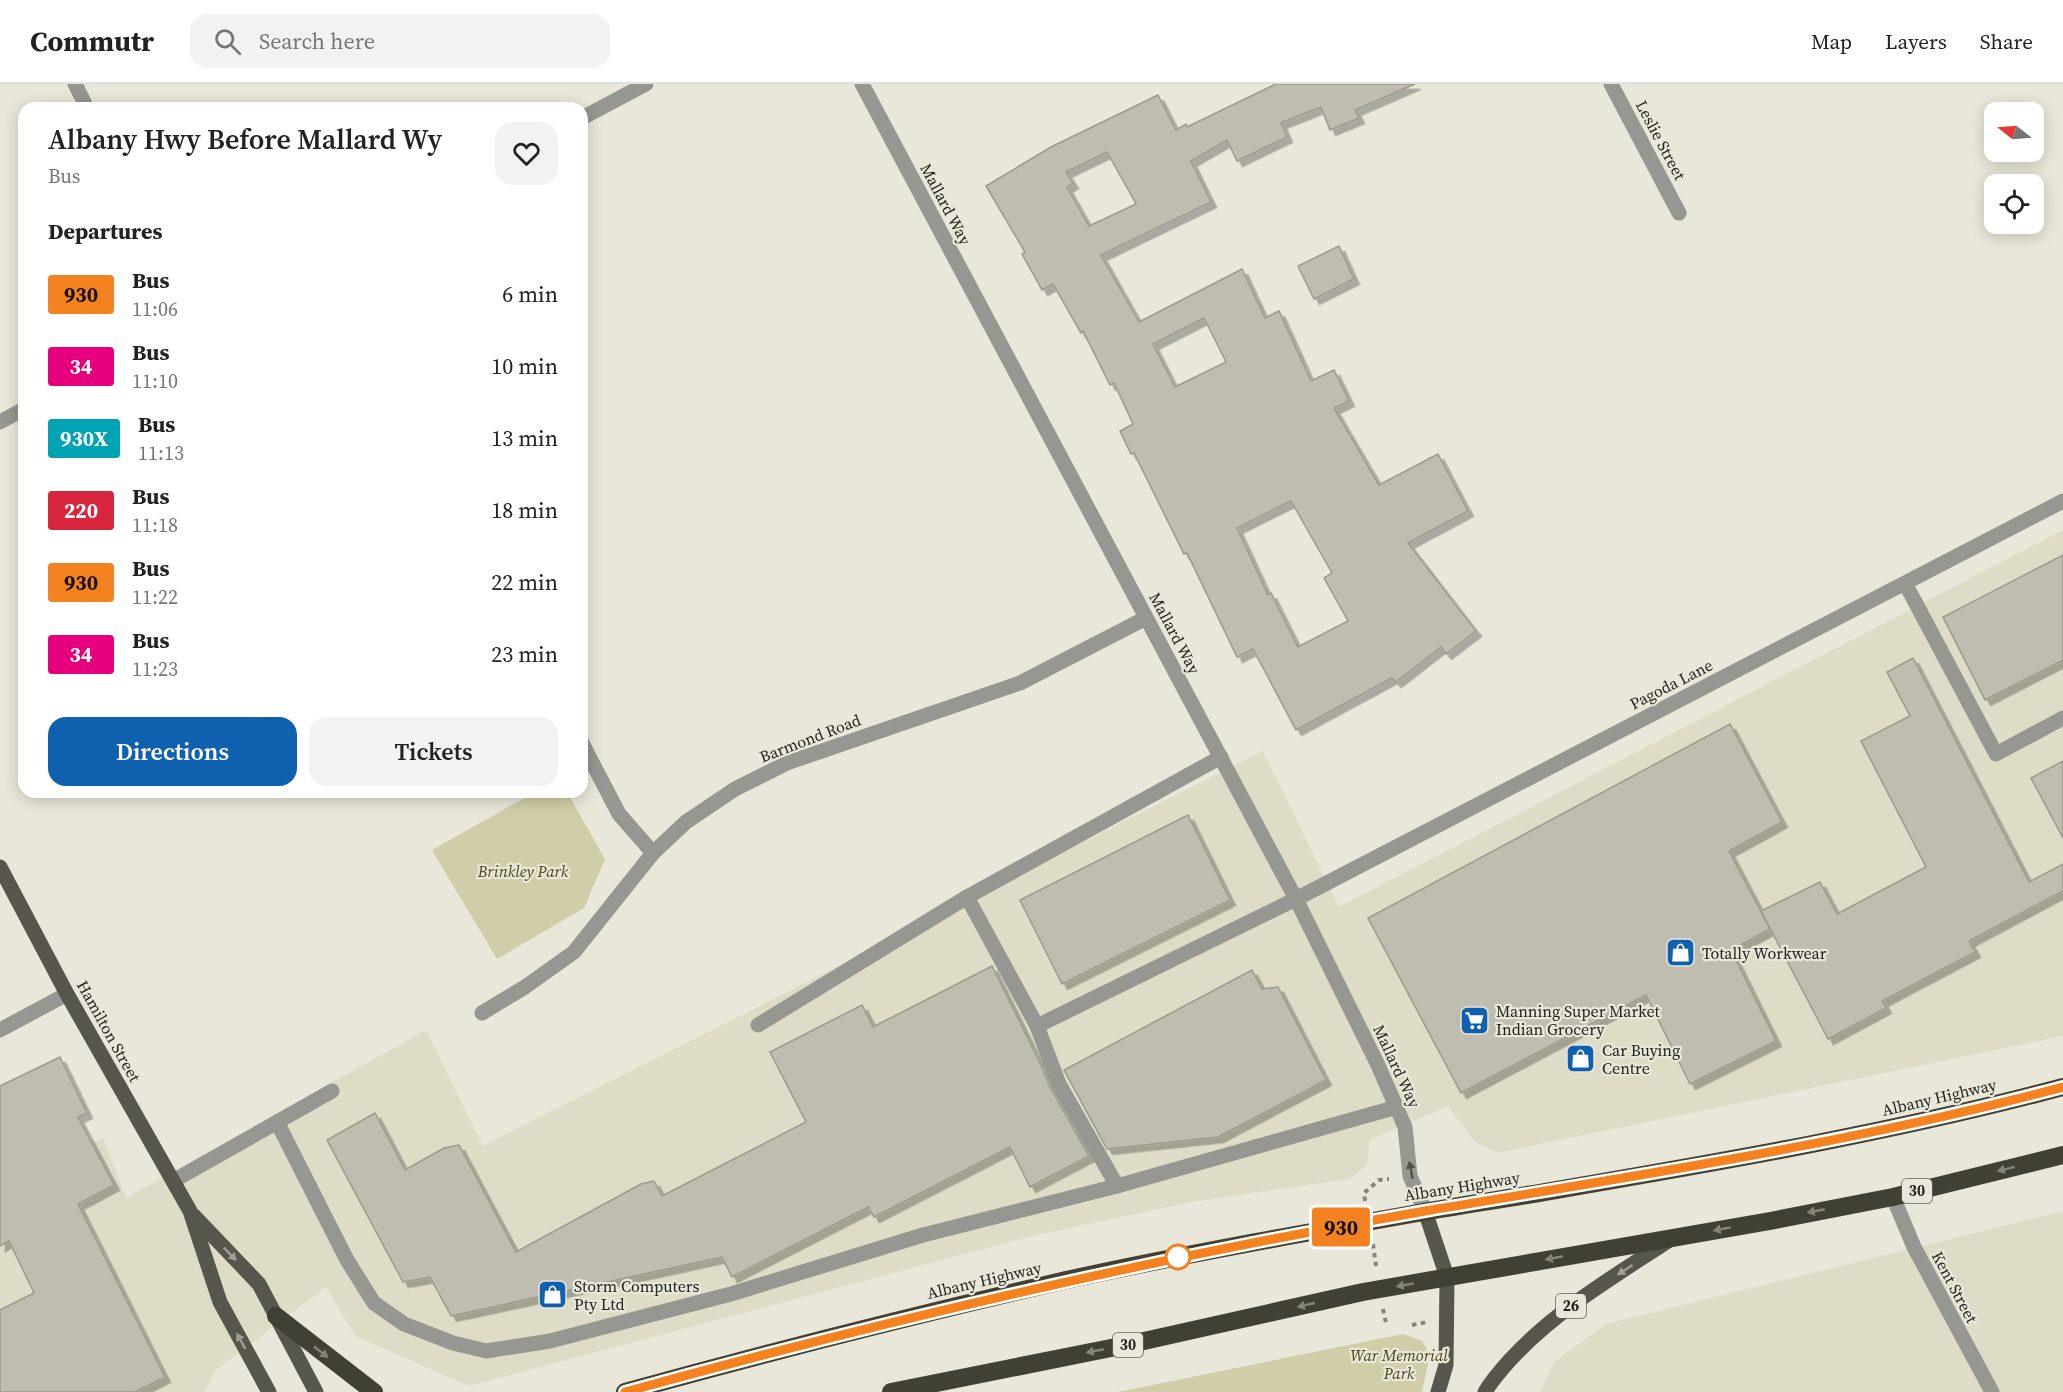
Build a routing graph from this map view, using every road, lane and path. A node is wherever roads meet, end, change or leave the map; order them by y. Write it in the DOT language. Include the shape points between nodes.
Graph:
graph roads {
  1 [pos="75,84"];
  2 [pos="646,84"];
  3 [pos="862,84"];
  4 [pos="1611,84"];
  5 [pos="84,102"];
  6 [pos="588,115"];
  7 [pos="1679,213"];
  8 [pos="18,413"];
  9 [pos="0,422"];
  10 [pos="2063,501"];
  11 [pos="1905,583"];
  12 [pos="1146,618"];
  13 [pos="2063,718"];
  14 [pos="588,755"];
  15 [pos="1221,757"];
  16 [pos="653,853"];
  17 [pos="0,867"];
  18 [pos="967,897"];
  19 [pos="1296,899"];
  20 [pos="67,994"];
  21 [pos="482,1012"];
  22 [pos="758,1025"];
  23 [pos="1037,1026"];
  24 [pos="0,1030"];
  25 [pos="2063,1087"];
  26 [pos="332,1091"];
  27 [pos="1397,1107"];
  28 [pos="277,1122"];
  29 [pos="2063,1155"];
  30 [pos="173,1181"];
  31 [pos="1117,1186"];
  32 [pos="1893,1197"];
  33 [pos="190,1211"];
  34 [pos="1425,1211"];
  35 [pos="1674,1238"];
  36 [pos="1447,1277"];
  37 [pos="276,1316"];
  38 [pos="269,1392"];
  39 [pos="316,1392"];
  40 [pos="374,1392"];
  41 [pos="625,1392"];
  42 [pos="891,1392"];
  43 [pos="1438,1392"];
  44 [pos="1485,1392"];
  45 [pos="1992,1392"];
  1 -- 5 [label="street"];
  2 -- 6 [label="street"];
  3 -- 12 [label="street, Mallard Way"];
  4 -- 7 [label="street, Leslie Street"];
  8 -- 9 [label="street"];
  10 -- 11 [label="street, Pagoda Lane"];
  11 -- 13 [label="street" via="1996,754"];
  11 -- 19 [label="street, Pagoda Lane"];
  12 -- 15 [label="street, Mallard Way"];
  12 -- 16 [label="street, Barmond Road" via="1020,683 787,763 735,789 686,822"];
  14 -- 16 [label="street" via="619,814"];
  15 -- 18 [label="street"];
  15 -- 19 [label="street, Mallard Way"];
  16 -- 21 [label="street, Barmond Road" via="574,952"];
  17 -- 20 [label="main road, Hamilton Street"];
  18 -- 22 [label="street"];
  18 -- 23 [label="street"];
  19 -- 23 [label="street, Pagoda Lane"];
  19 -- 27 [label="street, Mallard Way"];
  20 -- 24 [label="street"];
  20 -- 30 [label="main road, Hamilton Street"];
  23 -- 31 [label="street" via="1059,1084"];
  25 -- 34 [label="highway, Albany Highway" via="1868,1133"];
  26 -- 28 [label="street"];
  27 -- 31 [label="street"];
  34 -- 27 [label="street, Mallard Way, one-way" via="1410,1176 1405,1127"];
  28 -- 30 [label="street"];
  28 -- 31 [label="street" via="346,1260 375,1303 404,1324 486,1352 550,1341 731,1294 923,1235"];
  29 -- 32 [label="highway, 30, one-way"];
  30 -- 33 [label="main road, Hamilton Street"];
  32 -- 35 [label="highway, 30, one-way"];
  32 -- 45 [label="street, Kent Street" via="1914,1247"];
  33 -- 37 [label="main road, Hamilton Street, one-way" via="259,1284"];
  38 -- 33 [label="main road, Hamilton Street, one-way" via="220,1302"];
  34 -- 36 [label="main road"];
  34 -- 41 [label="highway, Albany Highway" via="1065,1281 884,1323"];
  35 -- 36 [label="highway, 30, one-way"];
  35 -- 44 [label="main road, 26, one-way" via="1560,1313 1531,1337"];
  36 -- 42 [label="highway, 30, one-way"];
  36 -- 43 [label="main road" via="1446,1365"];
  37 -- 39 [label="main road, Hamilton Street"];
  37 -- 40 [label="highway, one-way"];
}
